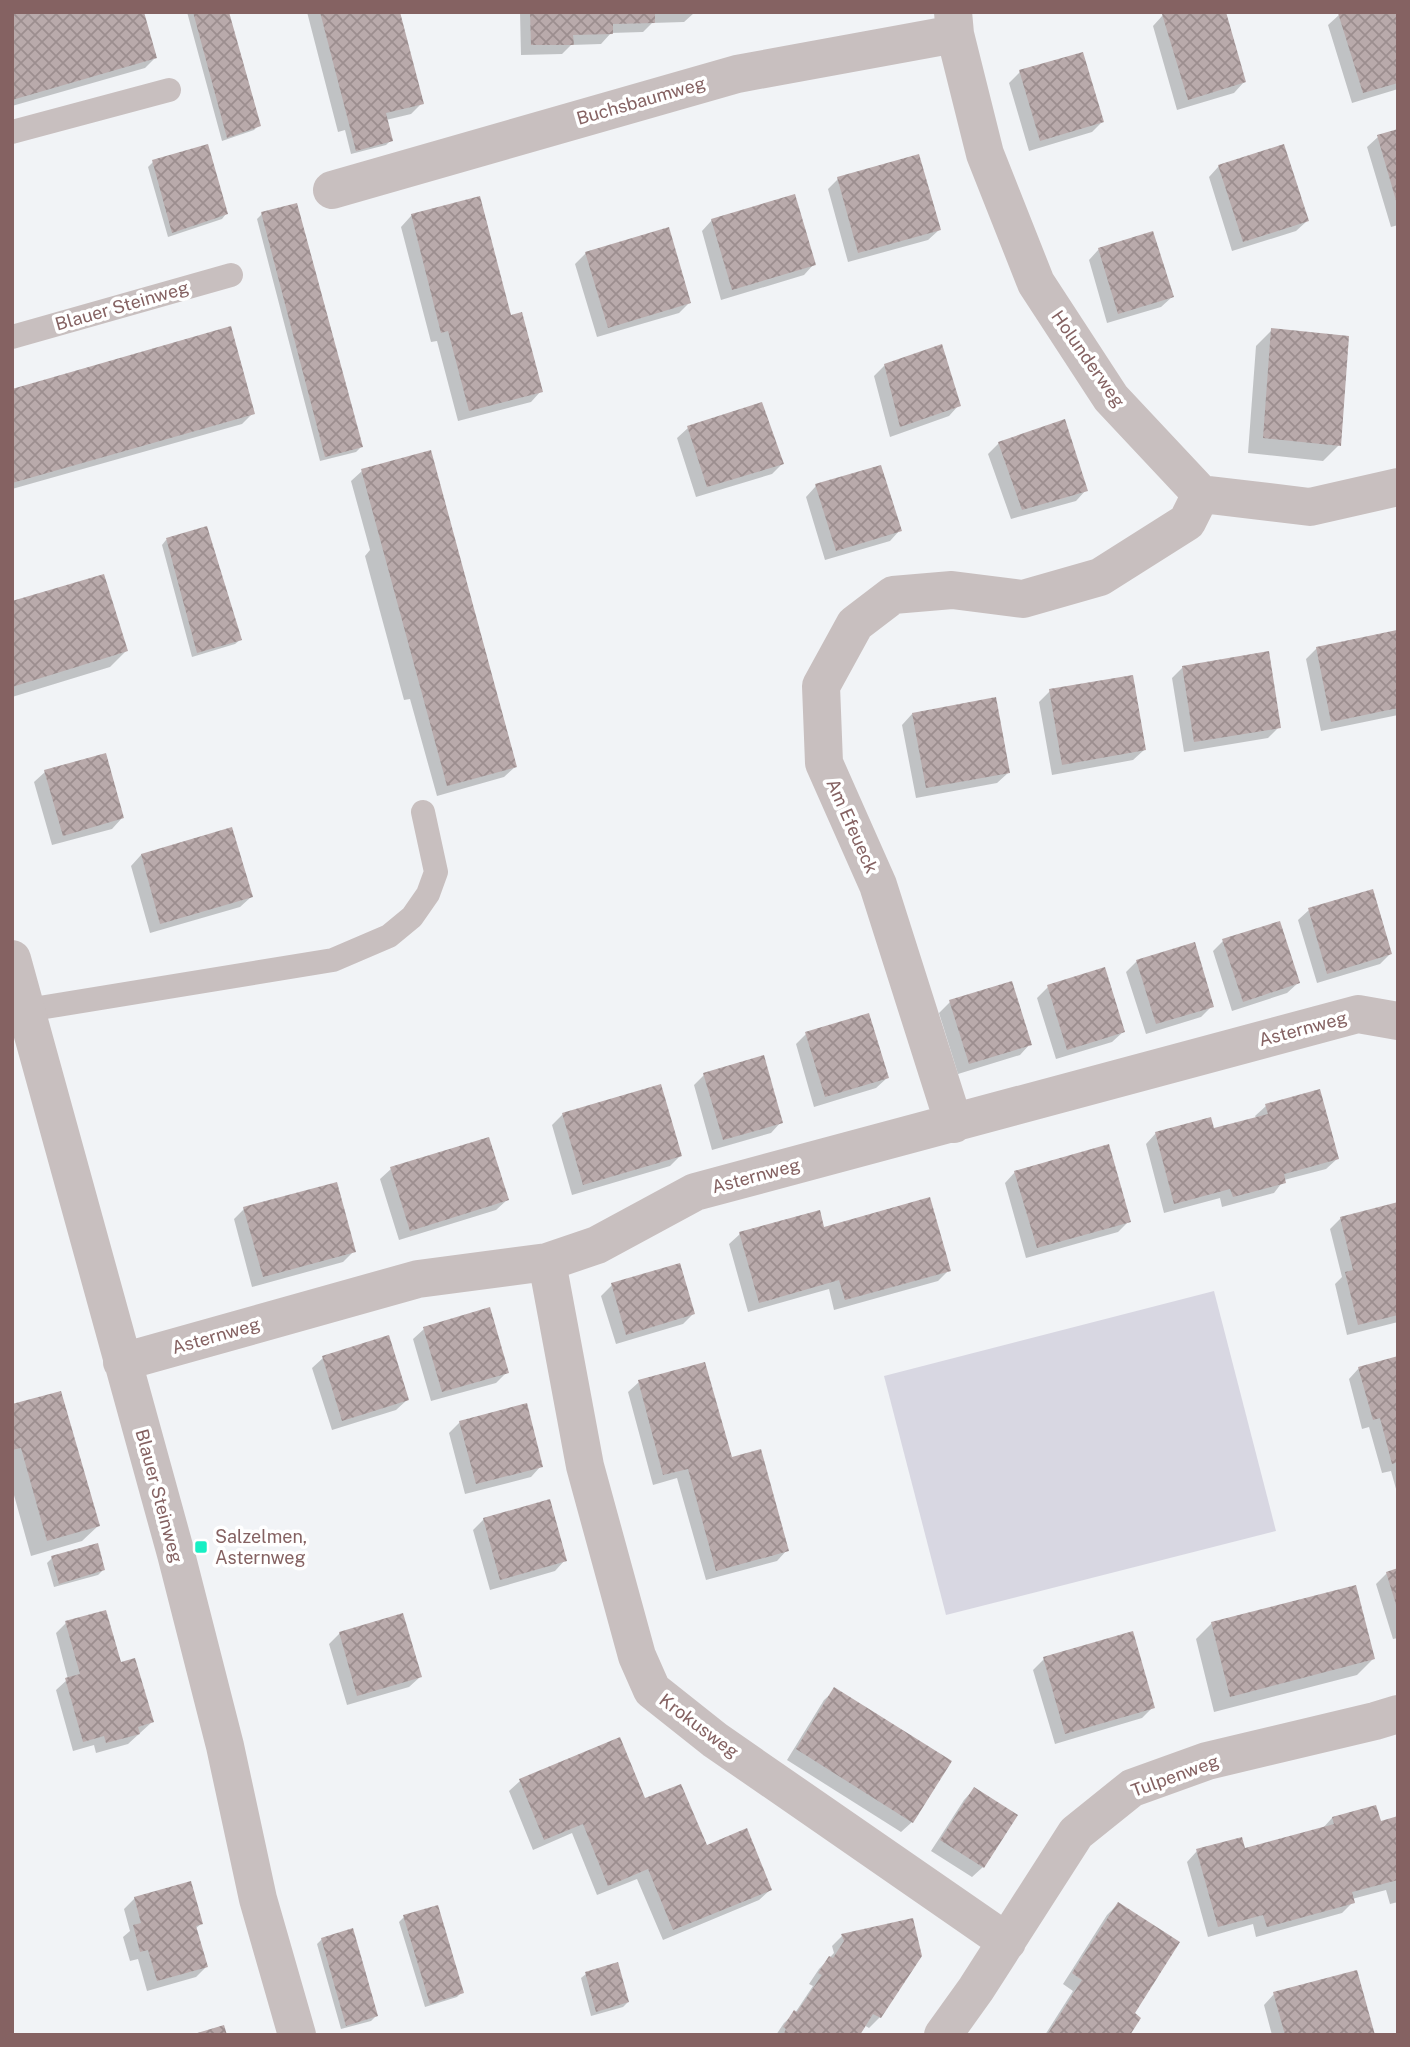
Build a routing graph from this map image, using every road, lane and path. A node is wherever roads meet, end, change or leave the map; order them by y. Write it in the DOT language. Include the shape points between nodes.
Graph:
graph roads {
  1 [pos="954,23"];
  2 [pos="170,90"];
  3 [pos="12,132"];
  4 [pos="332,190"];
  5 [pos="231,275"];
  6 [pos="12,337"];
  7 [pos="1398,487"];
  8 [pos="1201,494"];
  9 [pos="423,812"];
  10 [pos="12,959"];
  11 [pos="27,1010"];
  12 [pos="1398,1021"];
  13 [pos="954,1124"];
  14 [pos="547,1262"];
  15 [pos="122,1362"];
  16 [pos="1398,1714"];
  17 [pos="1007,1942"];
  18 [pos="297,2035"];
  19 [pos="943,2035"];
  1 -- 4 [label="street, Buchsbaumweg" via="737,74"];
  1 -- 8 [label="street, Holunderweg" via="985,154 1036,283 1111,398"];
  2 -- 3 [label="lane"];
  5 -- 6 [label="lane, Blauer Steinweg"];
  7 -- 8 [label="street" via="1310,507"];
  8 -- 13 [label="street, Am Efeueck" via="1187,522 1100,577 1023,599 952,590 894,595 855,624 821,686 824,763 878,885"];
  9 -- 11 [label="lane" via="436,872 412,917 389,936 333,960"];
  10 -- 11 [label="street, Blauer Steinweg"];
  11 -- 15 [label="street, Blauer Steinweg"];
  12 -- 13 [label="street, Asternweg" via="1358,1014"];
  13 -- 14 [label="street, Asternweg" via="695,1192 597,1245"];
  14 -- 15 [label="street, Asternweg" via="418,1279"];
  14 -- 17 [label="street, Krokusweg" via="585,1466 637,1656 652,1690 715,1740"];
  15 -- 18 [label="street, Blauer Steinweg" via="176,1554 258,1899"];
  16 -- 17 [label="street, Tulpenweg" via="1207,1761 1132,1788 1076,1833"];
  17 -- 19 [label="street, Tulpenweg"];
}
